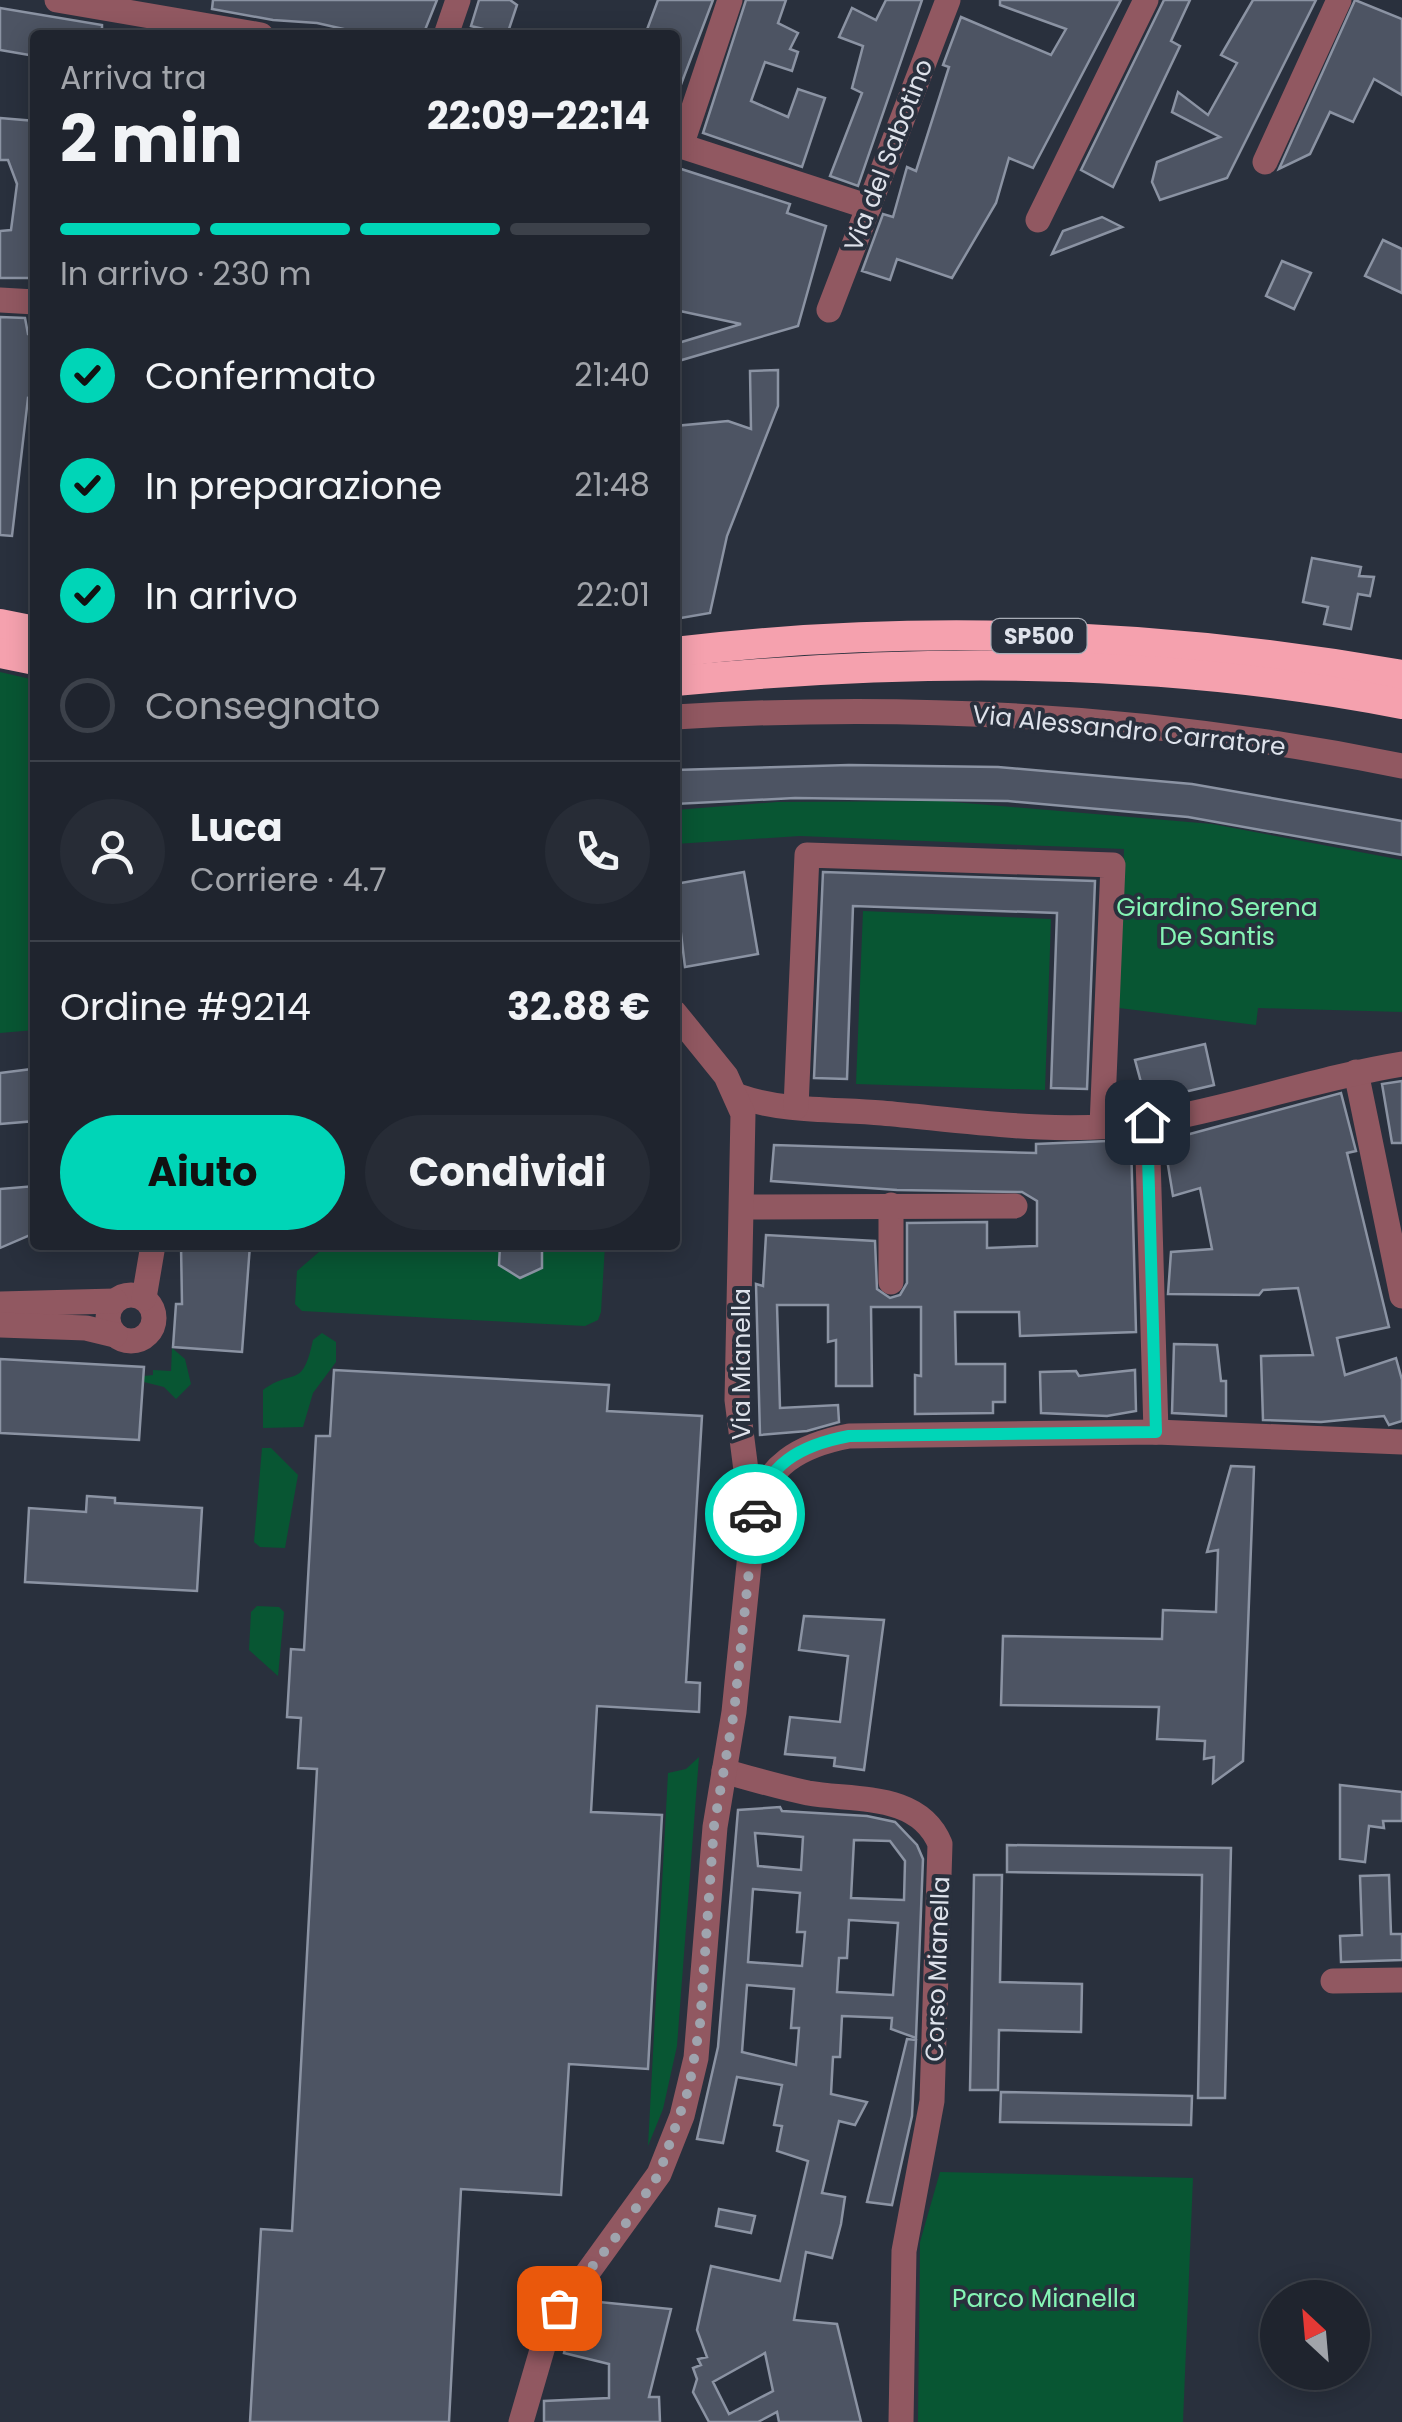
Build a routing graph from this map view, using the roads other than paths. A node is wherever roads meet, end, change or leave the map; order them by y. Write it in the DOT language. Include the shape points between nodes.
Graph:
graph roads {
  1 [pos="57,0"];
  2 [pos="458,0"];
  3 [pos="730,0"];
  4 [pos="948,0"];
  5 [pos="1146,0"];
  6 [pos="1339,0"];
  7 [pos="117,23"];
  8 [pos="201,30"];
  9 [pos="448,30"];
  10 [pos="680,139"];
  11 [pos="680,146"];
  12 [pos="1265,162"];
  13 [pos="868,207"];
  14 [pos="1038,220"];
  15 [pos="0,300"];
  16 [pos="30,302"];
  17 [pos="829,310"];
  18 [pos="0,624"];
  19 [pos="30,630"];
  20 [pos="680,652"];
  21 [pos="0,653"];
  22 [pos="30,659"];
  23 [pos="1402,675"];
  24 [pos="680,681"];
  25 [pos="1402,704"];
  26 [pos="680,716"];
  27 [pos="1402,766"];
  28 [pos="680,1019"];
  29 [pos="1402,1064"];
  30 [pos="1356,1072"];
  31 [pos="738,1096"];
  32 [pos="796,1108"];
  33 [pos="1147,1122"];
  34 [pos="1102,1126"];
  35 [pos="891,1205"];
  36 [pos="1016,1206"];
  37 [pos="743,1207"];
  38 [pos="152,1250"];
  39 [pos="1397,1250"];
  40 [pos="892,1282"];
  41 [pos="1402,1296"];
  42 [pos="144,1298"];
  43 [pos="115,1301"];
  44 [pos="0,1304"];
  45 [pos="0,1325"];
  46 [pos="115,1335"];
  47 [pos="1156,1432"];
  48 [pos="1402,1442"];
  49 [pos="753,1525"];
  50 [pos="724,1770"];
  51 [pos="1402,1980"];
  52 [pos="1333,1981"];
  53 [pos="521,2422"];
  54 [pos="901,2422"];
  1 -- 7 [label="street"];
  2 -- 9 [label="street"];
  3 -- 10 [label="street"];
  4 -- 13 [label="street, Via del Sabotino"];
  5 -- 14 [label="street"];
  6 -- 12 [label="street"];
  7 -- 8 [label="street"];
  11 -- 13 [label="street"];
  13 -- 17 [label="street, Via del Sabotino"];
  15 -- 16 [label="street"];
  18 -- 19 [label="highway"];
  20 -- 23 [label="highway, SP500" via="843,638 1054,637 1266,654"];
  21 -- 22 [label="highway"];
  24 -- 25 [label="highway, SP500" via="862,667 1053,666 1262,682"];
  26 -- 27 [label="street, Via Alessandro Carratore" via="1010,715 1175,730"];
  28 -- 31 [label="street"];
  29 -- 30 [label="street"];
  30 -- 33 [label="street"];
  30 -- 39 [label="street"];
  31 -- 32 [label="street"];
  31 -- 37 [label="street, Via Mianella"];
  32 -- 34 [label="street"];
  32 -- 34 [label="street" via="807,855 1113,865"];
  33 -- 34 [label="street"];
  33 -- 47 [label="street"];
  35 -- 36 [label="street"];
  35 -- 37 [label="street"];
  35 -- 40 [label="street"];
  37 -- 49 [label="street, Via Mianella" via="737,1400"];
  38 -- 42 [label="street"];
  39 -- 41 [label="street"];
  42 -- 43 [label="street" via="129,1294"];
  42 -- 46 [label="street" via="154,1318 148,1333 129,1341"];
  43 -- 44 [label="street"];
  43 -- 46 [label="street" via="108,1315"];
  45 -- 46 [label="street"];
  47 -- 48 [label="street"];
  47 -- 49 [label="street" via="824,1441 769,1475"];
  49 -- 50 [label="street, Via Mianella"];
  50 -- 53 [label="street, Via Mianella" via="696,2058 682,2116 641,2203 548,2326"];
  50 -- 54 [label="street, Corso Mianella" via="812,1794 892,1804 922,1818 942,1854 932,2101 904,2250"];
  51 -- 52 [label="street"];
}
